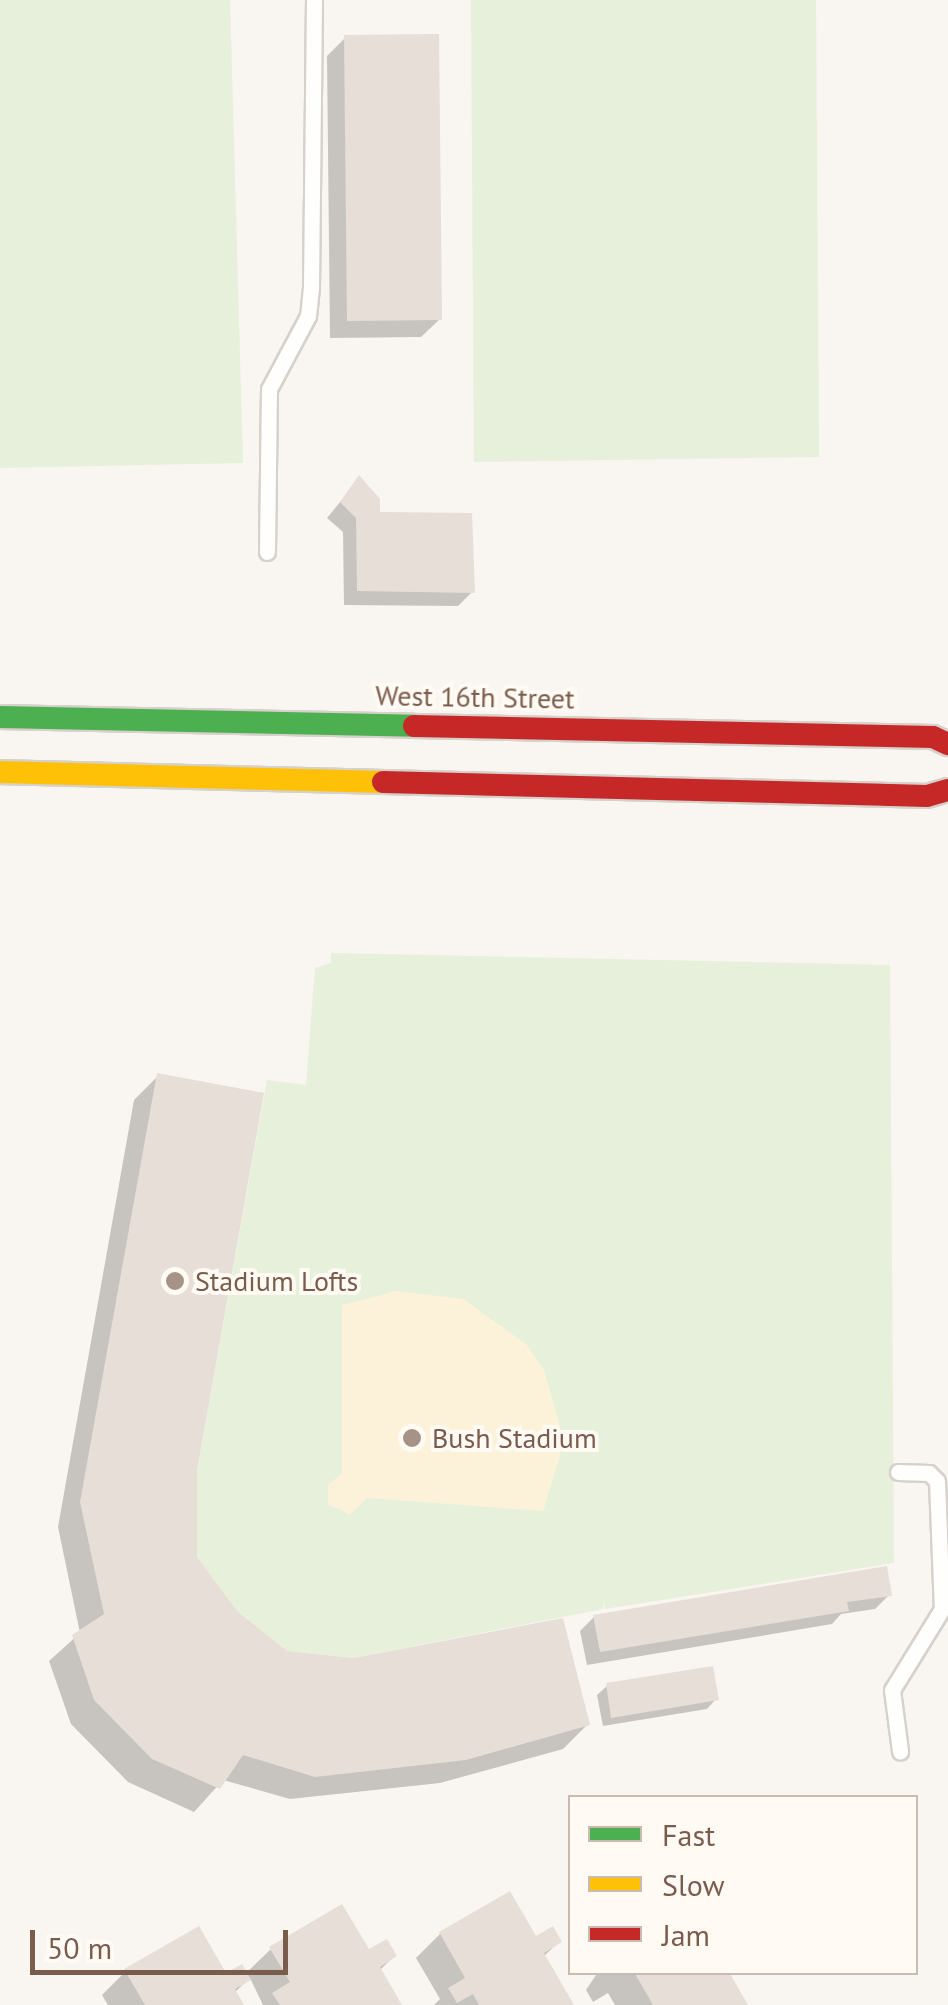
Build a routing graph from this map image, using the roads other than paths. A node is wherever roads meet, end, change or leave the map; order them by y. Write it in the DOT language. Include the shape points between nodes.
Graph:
graph roads {
  1 [pos="314,0"];
  2 [pos="267,552"];
  3 [pos="0,717"];
  4 [pos="948,744"];
  5 [pos="0,772"];
  6 [pos="948,790"];
  7 [pos="898,1472"];
  8 [pos="900,1751"];
  1 -- 2 [label="lane" via="311,288 308,316 269,388"];
  3 -- 4 [label="main road, West 16th Street" via="933,737"];
  5 -- 6 [label="main road" via="927,796"];
  7 -- 8 [label="lane" via="929,1473 937,1481 942,1609 892,1690"];
}
